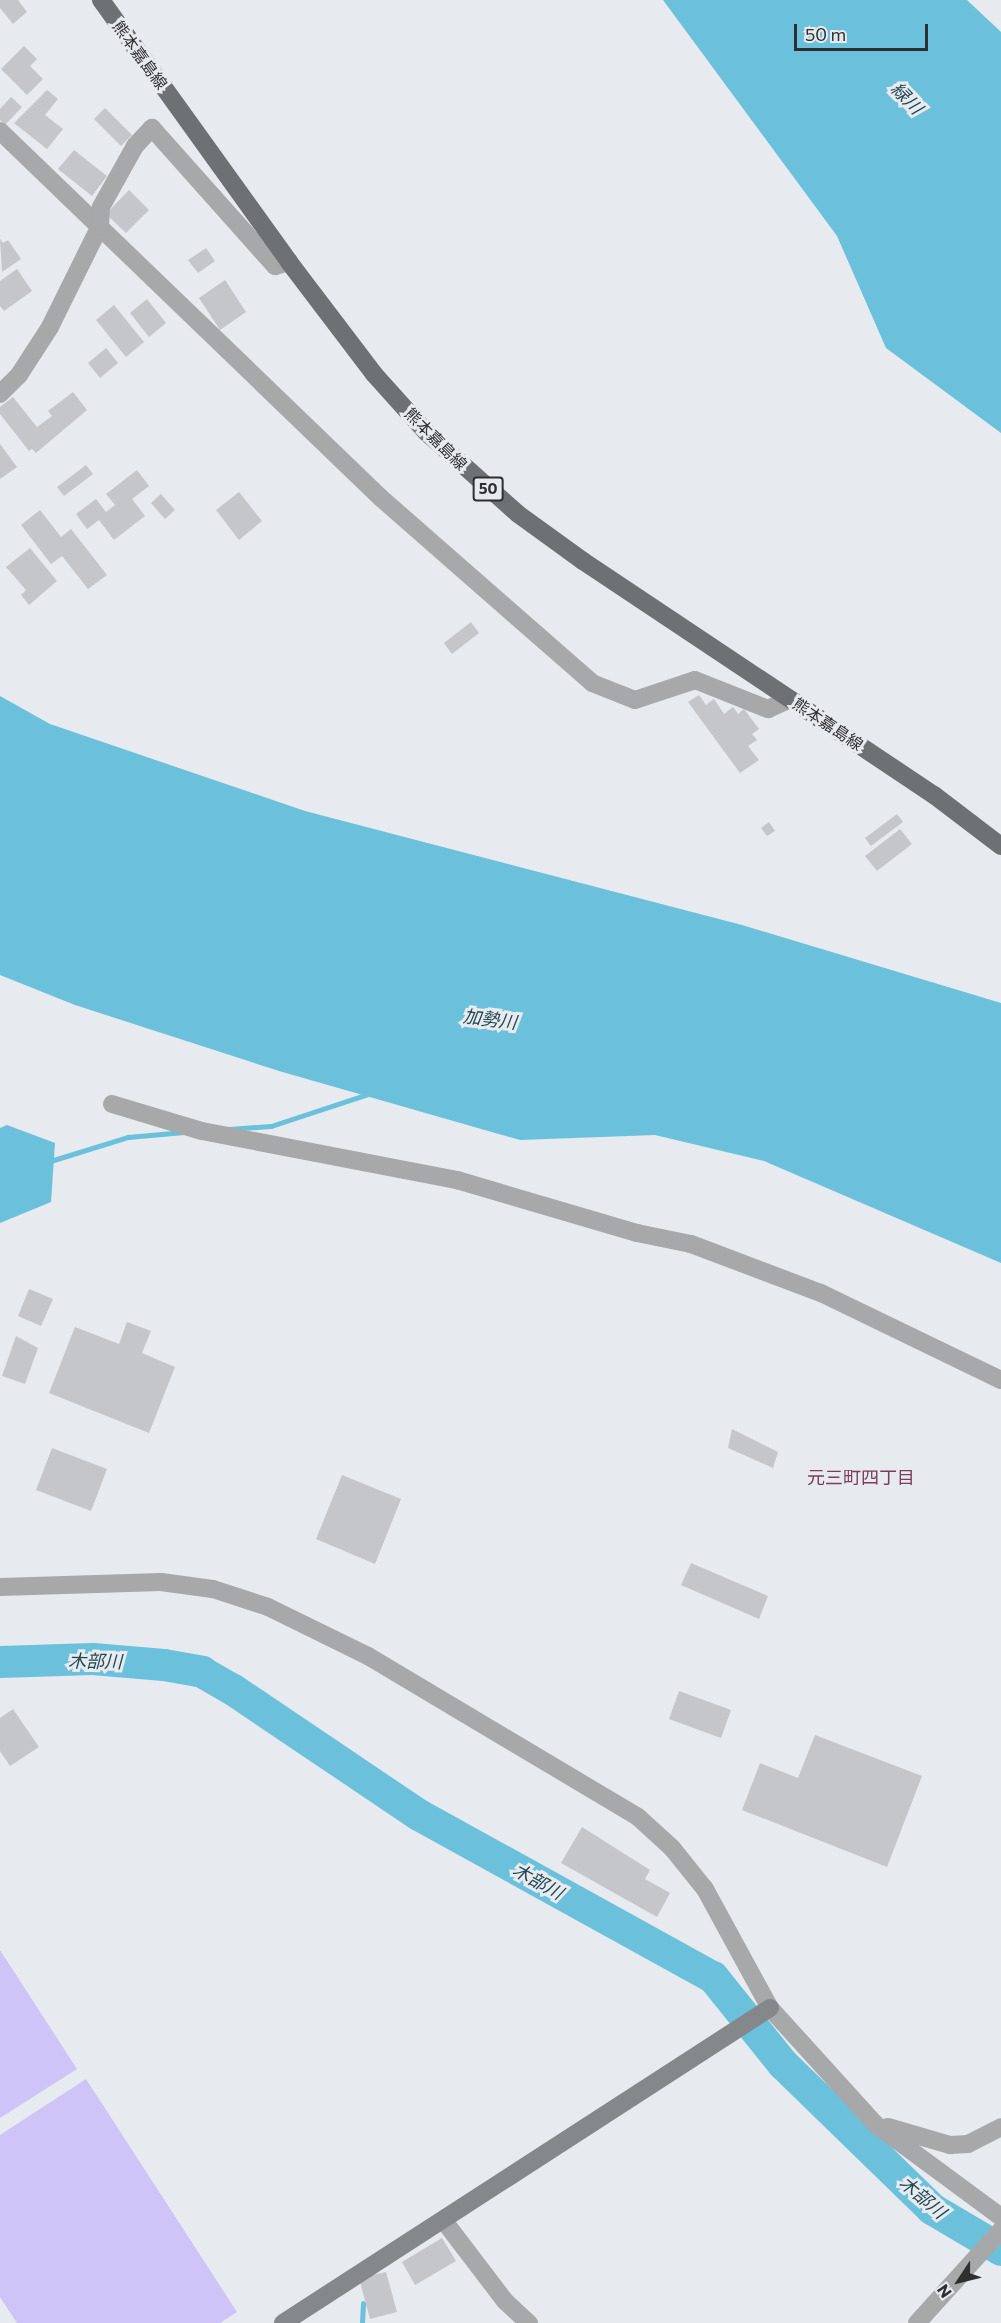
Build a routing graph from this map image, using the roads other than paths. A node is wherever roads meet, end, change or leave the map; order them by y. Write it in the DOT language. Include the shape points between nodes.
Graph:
graph roads {
  1 [pos="100,0"];
  2 [pos="0,131"];
  3 [pos="100,226"];
  4 [pos="289,262"];
  5 [pos="0,394"];
  6 [pos="790,699"];
  7 [pos="1001,846"];
  8 [pos="112,1104"];
  9 [pos="1001,1380"];
  10 [pos="0,1587"];
  11 [pos="765,2012"];
  12 [pos="875,2124"];
  13 [pos="1001,2127"];
  14 [pos="1001,2217"];
  15 [pos="444,2221"];
  16 [pos="1001,2230"];
  17 [pos="283,2323"];
  18 [pos="529,2323"];
  19 [pos="917,2323"];
  1 -- 4 [label="main road, 熊本嘉島線 / 50"];
  2 -- 3 [label="street"];
  3 -- 4 [label="street" via="101,207 135,146 152,128 275,266"];
  3 -- 5 [label="street" via="50,327 19,375"];
  3 -- 6 [label="street" via="381,498 592,683 634,700 695,680 768,709"];
  4 -- 6 [label="main road, 熊本嘉島線 / 50" via="374,374 426,432 469,472 583,561"];
  6 -- 7 [label="main road, 熊本嘉島線 / 50" via="934,795"];
  8 -- 9 [label="street" via="202,1131 456,1180 637,1233 691,1244 821,1293"];
  10 -- 11 [label="street" via="127,1582 213,1589 268,1607 368,1656 638,1817 672,1848 705,1889"];
  11 -- 12 [label="street"];
  11 -- 15 [label="street"];
  12 -- 13 [label="street" via="950,2145 968,2144"];
  12 -- 14 [label="street"];
  15 -- 17 [label="street"];
  15 -- 18 [label="street" via="505,2301"];
  16 -- 19 [label="street"];
}
